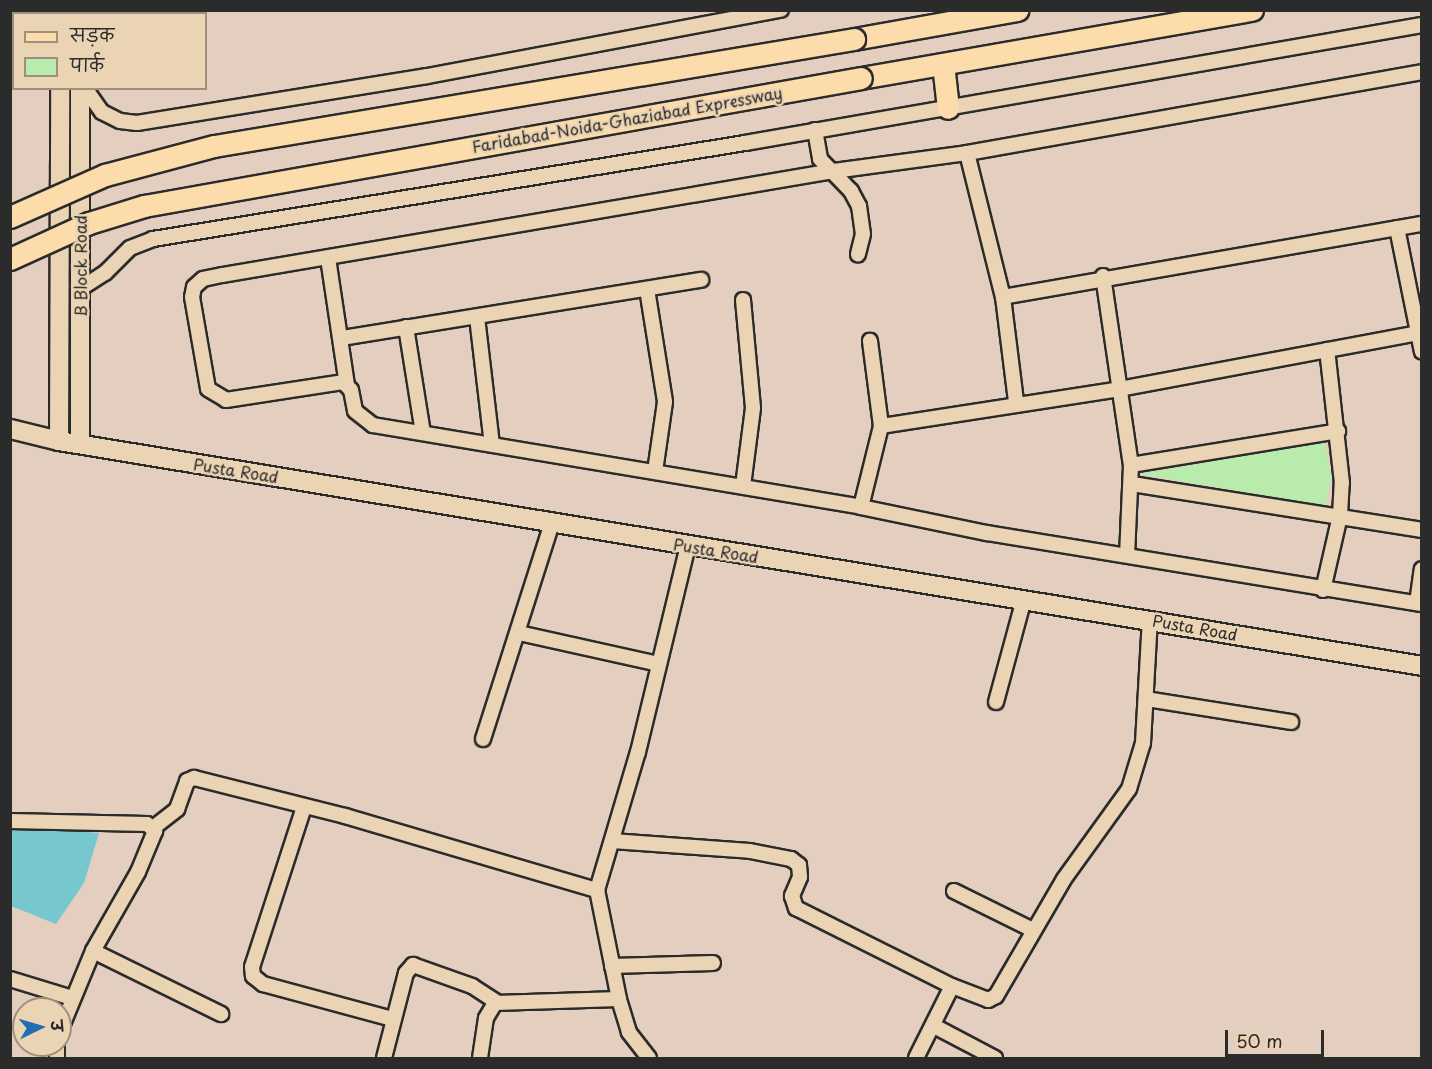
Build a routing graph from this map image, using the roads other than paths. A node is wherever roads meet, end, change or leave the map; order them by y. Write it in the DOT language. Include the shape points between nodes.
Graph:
graph roads {
  1 [pos="781,10"];
  2 [pos="1017,10"];
  3 [pos="1252,10"];
  4 [pos="946,16"];
  5 [pos="1422,25"];
  6 [pos="943,64"];
  7 [pos="1422,72"];
  8 [pos="60,90"];
  9 [pos="80,90"];
  10 [pos="86,90"];
  11 [pos="948,108"];
  12 [pos="815,130"];
  13 [pos="967,153"];
  14 [pos="833,171"];
  15 [pos="10,217"];
  16 [pos="1422,224"];
  17 [pos="1397,228"];
  18 [pos="858,254"];
  19 [pos="328,258"];
  20 [pos="10,259"];
  21 [pos="1103,276"];
  22 [pos="701,280"];
  23 [pos="80,289"];
  24 [pos="647,289"];
  25 [pos="1003,297"];
  26 [pos="742,300"];
  27 [pos="477,317"];
  28 [pos="406,327"];
  29 [pos="1419,333"];
  30 [pos="342,338"];
  31 [pos="870,341"];
  32 [pos="1327,350"];
  33 [pos="1422,352"];
  34 [pos="347,385"];
  35 [pos="1119,389"];
  36 [pos="1016,402"];
  37 [pos="881,426"];
  38 [pos="10,429"];
  39 [pos="1338,431"];
  40 [pos="423,433"];
  41 [pos="59,441"];
  42 [pos="80,444"];
  43 [pos="492,444"];
  44 [pos="1131,465"];
  45 [pos="654,471"];
  46 [pos="1132,484"];
  47 [pos="743,486"];
  48 [pos="861,507"];
  49 [pos="1340,516"];
  50 [pos="552,523"];
  51 [pos="1422,530"];
  52 [pos="688,545"];
  53 [pos="1127,555"];
  54 [pos="1422,569"];
  55 [pos="1323,590"];
  56 [pos="1024,599"];
  57 [pos="1419,603"];
  58 [pos="1150,619"];
  59 [pos="519,633"];
  60 [pos="659,664"];
  61 [pos="1422,666"];
  62 [pos="1146,699"];
  63 [pos="996,702"];
  64 [pos="1291,722"];
  65 [pos="483,739"];
  66 [pos="304,807"];
  67 [pos="10,821"];
  68 [pos="153,828"];
  69 [pos="612,841"];
  70 [pos="597,890"];
  71 [pos="954,891"];
  72 [pos="1033,930"];
  73 [pos="93,951"];
  74 [pos="713,963"];
  75 [pos="612,966"];
  76 [pos="10,979"];
  77 [pos="952,986"];
  78 [pos="69,997"];
  79 [pos="72,998"];
  80 [pos="619,999"];
  81 [pos="497,1002"];
  82 [pos="221,1014"];
  83 [pos="393,1018"];
  84 [pos="934,1026"];
  85 [pos="384,1059"];
  86 [pos="480,1059"];
  87 [pos="649,1059"];
  88 [pos="916,1059"];
  89 [pos="995,1059"];
  1 -- 10 [label="street" via="428,76 137,123 120,121 102,112"];
  2 -- 4 [label="main road"];
  3 -- 6 [label="main road, Faridabad-Noida-Ghaziabad Expressway"];
  4 -- 15 [label="main road, bridge" via="854,39 214,146 105,175"];
  5 -- 11 [label="street"];
  6 -- 11 [label="main road"];
  6 -- 20 [label="main road, Faridabad-Noida-Ghaziabad Expressway, bridge" via="144,206 89,224"];
  7 -- 13 [label="street"];
  8 -- 41 [label="street, B Block Road"];
  9 -- 23 [label="street, B Block Road"];
  11 -- 12 [label="street"];
  12 -- 14 [label="street" via="820,159"];
  12 -- 23 [label="street" via="153,239 130,248 105,273"];
  13 -- 14 [label="street"];
  13 -- 25 [label="street"];
  14 -- 18 [label="street" via="859,206 863,234"];
  14 -- 19 [label="street"];
  16 -- 17 [label="street"];
  17 -- 21 [label="street"];
  17 -- 29 [label="street"];
  19 -- 30 [label="street"];
  19 -- 34 [label="street" via="203,279 194,287 192,297 208,389 215,396 226,400 335,382"];
  21 -- 25 [label="street"];
  21 -- 35 [label="street"];
  22 -- 24 [label="street"];
  23 -- 42 [label="street, B Block Road"];
  24 -- 27 [label="street"];
  24 -- 45 [label="street" via="665,402"];
  25 -- 36 [label="street"];
  26 -- 47 [label="street" via="753,408"];
  27 -- 28 [label="street"];
  27 -- 43 [label="street"];
  28 -- 30 [label="street"];
  28 -- 40 [label="street"];
  29 -- 32 [label="street"];
  29 -- 33 [label="street"];
  30 -- 34 [label="street"];
  31 -- 37 [label="street"];
  32 -- 35 [label="street"];
  32 -- 39 [label="street"];
  34 -- 40 [label="street" via="355,411 363,420"];
  35 -- 36 [label="street"];
  35 -- 44 [label="street"];
  36 -- 37 [label="street"];
  37 -- 48 [label="street"];
  38 -- 41 [label="street, Pusta Road"];
  39 -- 44 [label="street"];
  39 -- 49 [label="street" via="1342,469"];
  40 -- 43 [label="street"];
  41 -- 42 [label="street, Pusta Road"];
  42 -- 50 [label="street, Pusta Road"];
  43 -- 45 [label="street"];
  44 -- 46 [label="street"];
  45 -- 47 [label="street"];
  46 -- 49 [label="street"];
  46 -- 53 [label="street"];
  47 -- 48 [label="street"];
  48 -- 53 [label="street" via="987,533"];
  49 -- 51 [label="street"];
  49 -- 55 [label="street"];
  50 -- 52 [label="street, Pusta Road"];
  50 -- 59 [label="street"];
  52 -- 56 [label="street, Pusta Road"];
  52 -- 60 [label="street"];
  53 -- 55 [label="street"];
  54 -- 57 [label="street"];
  55 -- 57 [label="street"];
  56 -- 58 [label="street, Pusta Road"];
  56 -- 63 [label="street"];
  58 -- 61 [label="street, Pusta Road"];
  58 -- 62 [label="street"];
  59 -- 60 [label="street"];
  59 -- 65 [label="street"];
  60 -- 69 [label="street"];
  62 -- 64 [label="street"];
  62 -- 72 [label="street" via="1143,743 1129,789"];
  66 -- 68 [label="street" via="192,778 177,809"];
  66 -- 70 [label="street"];
  66 -- 83 [label="street" via="252,967 253,976 263,984"];
  67 -- 68 [label="street" via="136,823"];
  68 -- 73 [label="street" via="154,836 138,872"];
  69 -- 70 [label="street"];
  69 -- 77 [label="street" via="750,851 790,859 799,865 800,877 792,896 796,908"];
  70 -- 75 [label="street"];
  71 -- 72 [label="street"];
  72 -- 77 [label="street" via="996,996 988,1000"];
  73 -- 79 [label="street"];
  73 -- 82 [label="street"];
  74 -- 75 [label="street"];
  75 -- 80 [label="street"];
  76 -- 78 [label="street"];
  77 -- 84 [label="street"];
  80 -- 81 [label="street"];
  80 -- 87 [label="street" via="629,1032"];
  81 -- 83 [label="street" via="472,986 413,965 406,973"];
  81 -- 86 [label="street" via="486,1018"];
  83 -- 85 [label="street"];
  84 -- 88 [label="street"];
  84 -- 89 [label="street"];
}
